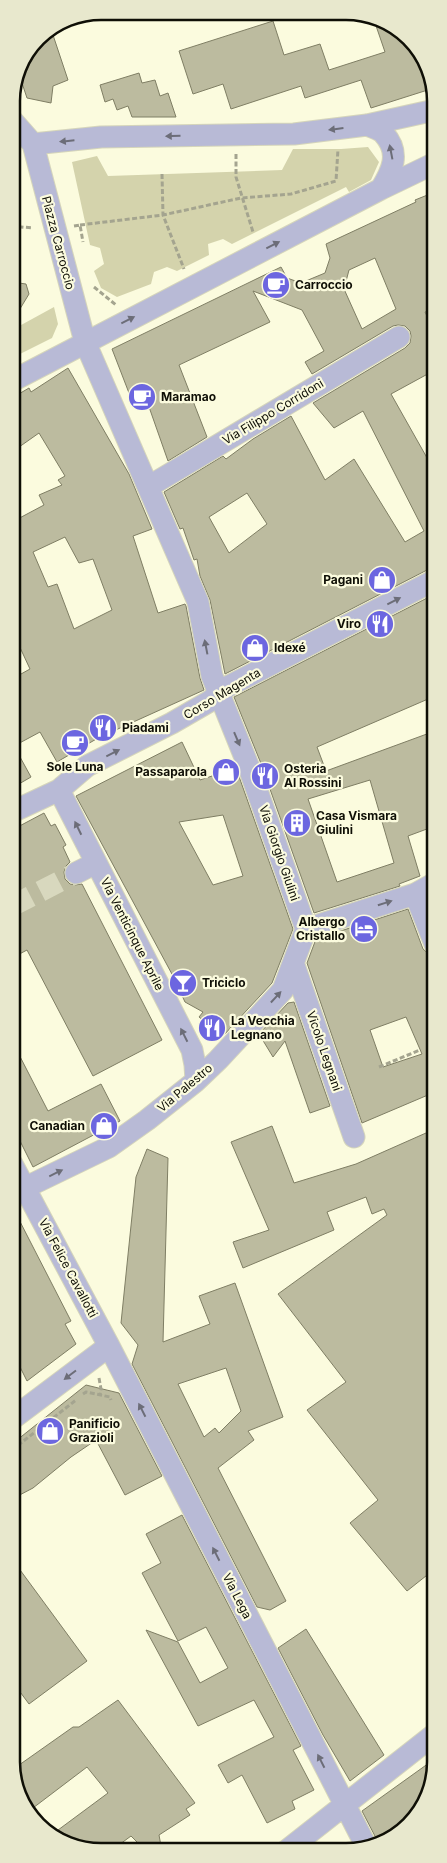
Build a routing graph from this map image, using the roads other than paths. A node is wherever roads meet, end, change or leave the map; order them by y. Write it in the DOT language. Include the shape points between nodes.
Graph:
graph roads {
  1 [pos="427,112"];
  2 [pos="367,125"];
  3 [pos="20,129"];
  4 [pos="33,144"];
  5 [pos="427,167"];
  6 [pos="381,189"];
  7 [pos="399,337"];
  8 [pos="85,342"];
  9 [pos="20,377"];
  10 [pos="148,487"];
  11 [pos="427,584"];
  12 [pos="219,694"];
  13 [pos="59,790"];
  14 [pos="20,808"];
  15 [pos="96,863"];
  16 [pos="76,873"];
  17 [pos="427,888"];
  18 [pos="415,894"];
  19 [pos="427,924"];
  20 [pos="306,929"];
  21 [pos="294,965"];
  22 [pos="196,1081"];
  23 [pos="354,1137"];
  24 [pos="20,1190"];
  25 [pos="20,1194"];
  26 [pos="109,1346"];
  27 [pos="20,1413"];
  28 [pos="427,1741"];
  29 [pos="344,1805"];
  30 [pos="363,1841"];
  31 [pos="296,1843"];
  1 -- 2 [label="street"];
  2 -- 4 [label="street, one-way" via="294,134 101,137"];
  6 -- 2 [label="street, one-way" via="393,170 393,151 384,133"];
  3 -- 4 [label="street"];
  4 -- 8 [label="street, Piazza Carroccio"];
  5 -- 6 [label="street"];
  8 -- 6 [label="street, one-way"];
  7 -- 10 [label="street, Via Filippo Corridoni"];
  8 -- 9 [label="street"];
  8 -- 10 [label="street"];
  12 -- 10 [label="street, one-way" via="212,676 198,602"];
  12 -- 11 [label="street, Corso Magenta, one-way"];
  13 -- 12 [label="street, Corso Magenta, one-way" via="87,766 172,723"];
  12 -- 20 [label="street, Via Giorgio Giulini, one-way" via="248,765"];
  13 -- 14 [label="street, Corso Magenta"];
  15 -- 13 [label="street, Via Venticinque Aprile, one-way"];
  15 -- 16 [label="street"];
  22 -- 15 [label="street, Via Venticinque Aprile, one-way" via="192,1050"];
  17 -- 18 [label="street"];
  18 -- 19 [label="street"];
  20 -- 18 [label="street, one-way"];
  20 -- 21 [label="street, Via Palestro"];
  22 -- 21 [label="street, Via Palestro, one-way" via="283,990"];
  21 -- 23 [label="street, Vicolo Legnani"];
  24 -- 22 [label="street, Via Palestro, one-way" via="109,1147"];
  25 -- 26 [label="street, Via Felice Cavallotti"];
  26 -- 27 [label="street, one-way"];
  29 -- 26 [label="street, Via Lega, one-way"];
  28 -- 29 [label="street"];
  29 -- 30 [label="street, Via Lega"];
  29 -- 31 [label="street"];
}
